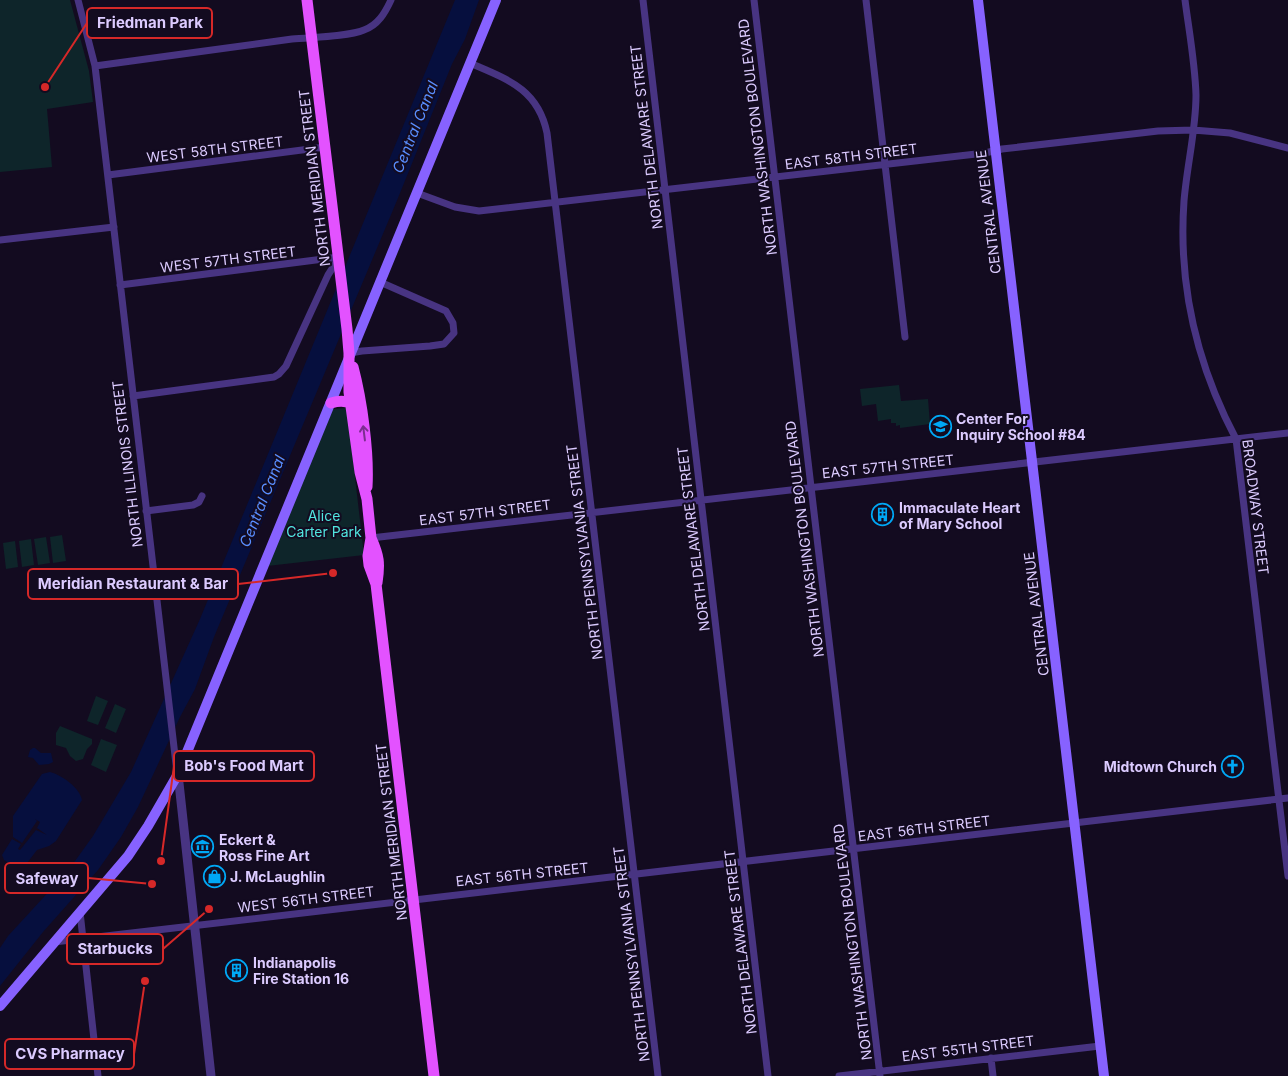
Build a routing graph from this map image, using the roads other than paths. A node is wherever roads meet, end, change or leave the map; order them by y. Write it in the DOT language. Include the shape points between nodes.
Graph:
graph roads {
  1 [pos="78,0"];
  2 [pos="306,0"];
  3 [pos="391,0"];
  4 [pos="496,0"];
  5 [pos="643,0"];
  6 [pos="754,0"];
  7 [pos="866,0"];
  8 [pos="978,0"];
  9 [pos="1185,0"];
  10 [pos="312,37"];
  11 [pos="470,63"];
  12 [pos="95,66"];
  13 [pos="1193,130"];
  14 [pos="325,147"];
  15 [pos="1288,148"];
  16 [pos="995,151"];
  17 [pos="885,164"];
  18 [pos="108,175"];
  19 [pos="775,177"];
  20 [pos="665,190"];
  21 [pos="417,193"];
  22 [pos="555,202"];
  23 [pos="114,227"];
  24 [pos="0,240"];
  25 [pos="339,258"];
  26 [pos="380,282"];
  27 [pos="120,285"];
  28 [pos="905,337"];
  29 [pos="350,354"];
  30 [pos="133,396"];
  31 [pos="331,403"];
  32 [pos="351,404"];
  33 [pos="1288,433"];
  34 [pos="1236,439"];
  35 [pos="1032,462"];
  36 [pos="811,487"];
  37 [pos="202,496"];
  38 [pos="367,498"];
  39 [pos="701,500"];
  40 [pos="146,511"];
  41 [pos="592,512"];
  42 [pos="371,538"];
  43 [pos="178,774"];
  44 [pos="1279,798"];
  45 [pos="1288,798"];
  46 [pos="1074,823"];
  47 [pos="853,849"];
  48 [pos="743,862"];
  49 [pos="634,874"];
  50 [pos="1288,876"];
  51 [pos="414,899"];
  52 [pos="80,912"];
  53 [pos="194,925"];
  54 [pos="83,939"];
  55 [pos="54,942"];
  56 [pos="0,1006"];
  57 [pos="1100,1046"];
  58 [pos="991,1058"];
  59 [pos="880,1074"];
  60 [pos="98,1076"];
  61 [pos="211,1076"];
  62 [pos="434,1076"];
  63 [pos="658,1076"];
  64 [pos="768,1076"];
  65 [pos="838,1076"];
  66 [pos="993,1076"];
  67 [pos="1104,1076"];
  1 -- 12 [label="street, NORTH ILLINOIS STREET"];
  2 -- 10 [label="main road, NORTH MERIDIAN STREET"];
  3 -- 10 [label="street" via="384,15 365,30"];
  4 -- 11 [label="main road"];
  5 -- 20 [label="street, NORTH DELAWARE STREET"];
  6 -- 19 [label="street, NORTH WASHINGTON BOULEVARD"];
  7 -- 17 [label="street"];
  8 -- 16 [label="main road, CENTRAL AVENUE"];
  9 -- 13 [label="street, BROADWAY STREET" via="1196,89"];
  10 -- 12 [label="street"];
  10 -- 14 [label="main road, NORTH MERIDIAN STREET"];
  11 -- 21 [label="main road"];
  11 -- 22 [label="street, NORTH PENNSYLVANIA STREET" via="510,81 535,104 546,130"];
  12 -- 18 [label="street, NORTH ILLINOIS STREET"];
  13 -- 15 [label="street, EAST 58TH STREET" via="1230,133"];
  13 -- 16 [label="street, EAST 58TH STREET" via="1158,131"];
  13 -- 34 [label="street, BROADWAY STREET" via="1183,222 1187,292 1194,332 1206,370"];
  14 -- 18 [label="street, WEST 58TH STREET"];
  14 -- 25 [label="main road, NORTH MERIDIAN STREET"];
  16 -- 17 [label="street, EAST 58TH STREET"];
  16 -- 35 [label="main road, CENTRAL AVENUE"];
  17 -- 19 [label="street, EAST 58TH STREET"];
  17 -- 28 [label="street"];
  18 -- 23 [label="street, NORTH ILLINOIS STREET"];
  19 -- 20 [label="street, EAST 58TH STREET"];
  19 -- 36 [label="street, NORTH WASHINGTON BOULEVARD"];
  20 -- 22 [label="street, EAST 58TH STREET"];
  20 -- 39 [label="street, NORTH DELAWARE STREET"];
  21 -- 22 [label="street, EAST 58TH STREET" via="449,206 479,211"];
  21 -- 26 [label="main road"];
  22 -- 41 [label="street, NORTH PENNSYLVANIA STREET"];
  23 -- 24 [label="street"];
  23 -- 27 [label="street, NORTH ILLINOIS STREET"];
  25 -- 27 [label="street, WEST 57TH STREET"];
  25 -- 29 [label="main road, NORTH MERIDIAN STREET"];
  25 -- 30 [label="street" via="280,374"];
  26 -- 29 [label="main road"];
  26 -- 29 [label="street" via="446,311 454,333 444,344"];
  27 -- 30 [label="street, NORTH ILLINOIS STREET"];
  29 -- 31 [label="main road"];
  29 -- 32 [label="main road, NORTH MERIDIAN STREET"];
  38 -- 29 [label="main road, NORTH MERIDIAN STREET, one-way" via="364,430"];
  30 -- 40 [label="street, NORTH ILLINOIS STREET"];
  31 -- 32 [label="main road"];
  31 -- 43 [label="main road"];
  32 -- 38 [label="main road, NORTH MERIDIAN STREET" via="360,472"];
  33 -- 34 [label="street, EAST 57TH STREET"];
  34 -- 35 [label="street, EAST 57TH STREET"];
  34 -- 44 [label="street, BROADWAY STREET"];
  35 -- 36 [label="street, EAST 57TH STREET"];
  35 -- 46 [label="main road, CENTRAL AVENUE"];
  36 -- 39 [label="street, EAST 57TH STREET"];
  36 -- 47 [label="street, NORTH WASHINGTON BOULEVARD"];
  37 -- 40 [label="street" via="193,505"];
  38 -- 42 [label="main road, NORTH MERIDIAN STREET"];
  39 -- 41 [label="street, EAST 57TH STREET"];
  39 -- 48 [label="street, NORTH DELAWARE STREET"];
  40 -- 43 [label="street, NORTH ILLINOIS STREET"];
  41 -- 42 [label="street, EAST 57TH STREET"];
  41 -- 49 [label="street, NORTH PENNSYLVANIA STREET"];
  42 -- 51 [label="main road, NORTH MERIDIAN STREET" via="380,564 376,584"];
  43 -- 52 [label="main road" via="132,850"];
  43 -- 53 [label="street, NORTH ILLINOIS STREET"];
  44 -- 45 [label="street, EAST 56TH STREET"];
  44 -- 46 [label="street, EAST 56TH STREET"];
  44 -- 50 [label="street, BROADWAY STREET"];
  46 -- 47 [label="street, EAST 56TH STREET"];
  46 -- 57 [label="main road, CENTRAL AVENUE"];
  47 -- 48 [label="street, EAST 56TH STREET"];
  47 -- 59 [label="street, NORTH WASHINGTON BOULEVARD"];
  48 -- 49 [label="street, EAST 56TH STREET"];
  48 -- 64 [label="street, NORTH DELAWARE STREET"];
  49 -- 51 [label="street, EAST 56TH STREET"];
  49 -- 63 [label="street, NORTH PENNSYLVANIA STREET"];
  51 -- 53 [label="street, WEST 56TH STREET"];
  51 -- 62 [label="main road, NORTH MERIDIAN STREET"];
  52 -- 54 [label="street"];
  52 -- 55 [label="main road"];
  53 -- 54 [label="street, WEST 56TH STREET"];
  53 -- 61 [label="street, NORTH ILLINOIS STREET"];
  54 -- 55 [label="street, WEST 56TH STREET"];
  54 -- 60 [label="street"];
  55 -- 56 [label="main road"];
  57 -- 58 [label="street, EAST 55TH STREET"];
  57 -- 67 [label="main road, CENTRAL AVENUE"];
  58 -- 59 [label="street, EAST 55TH STREET"];
  58 -- 66 [label="street"];
  59 -- 65 [label="street, EAST 55TH STREET"];
}
